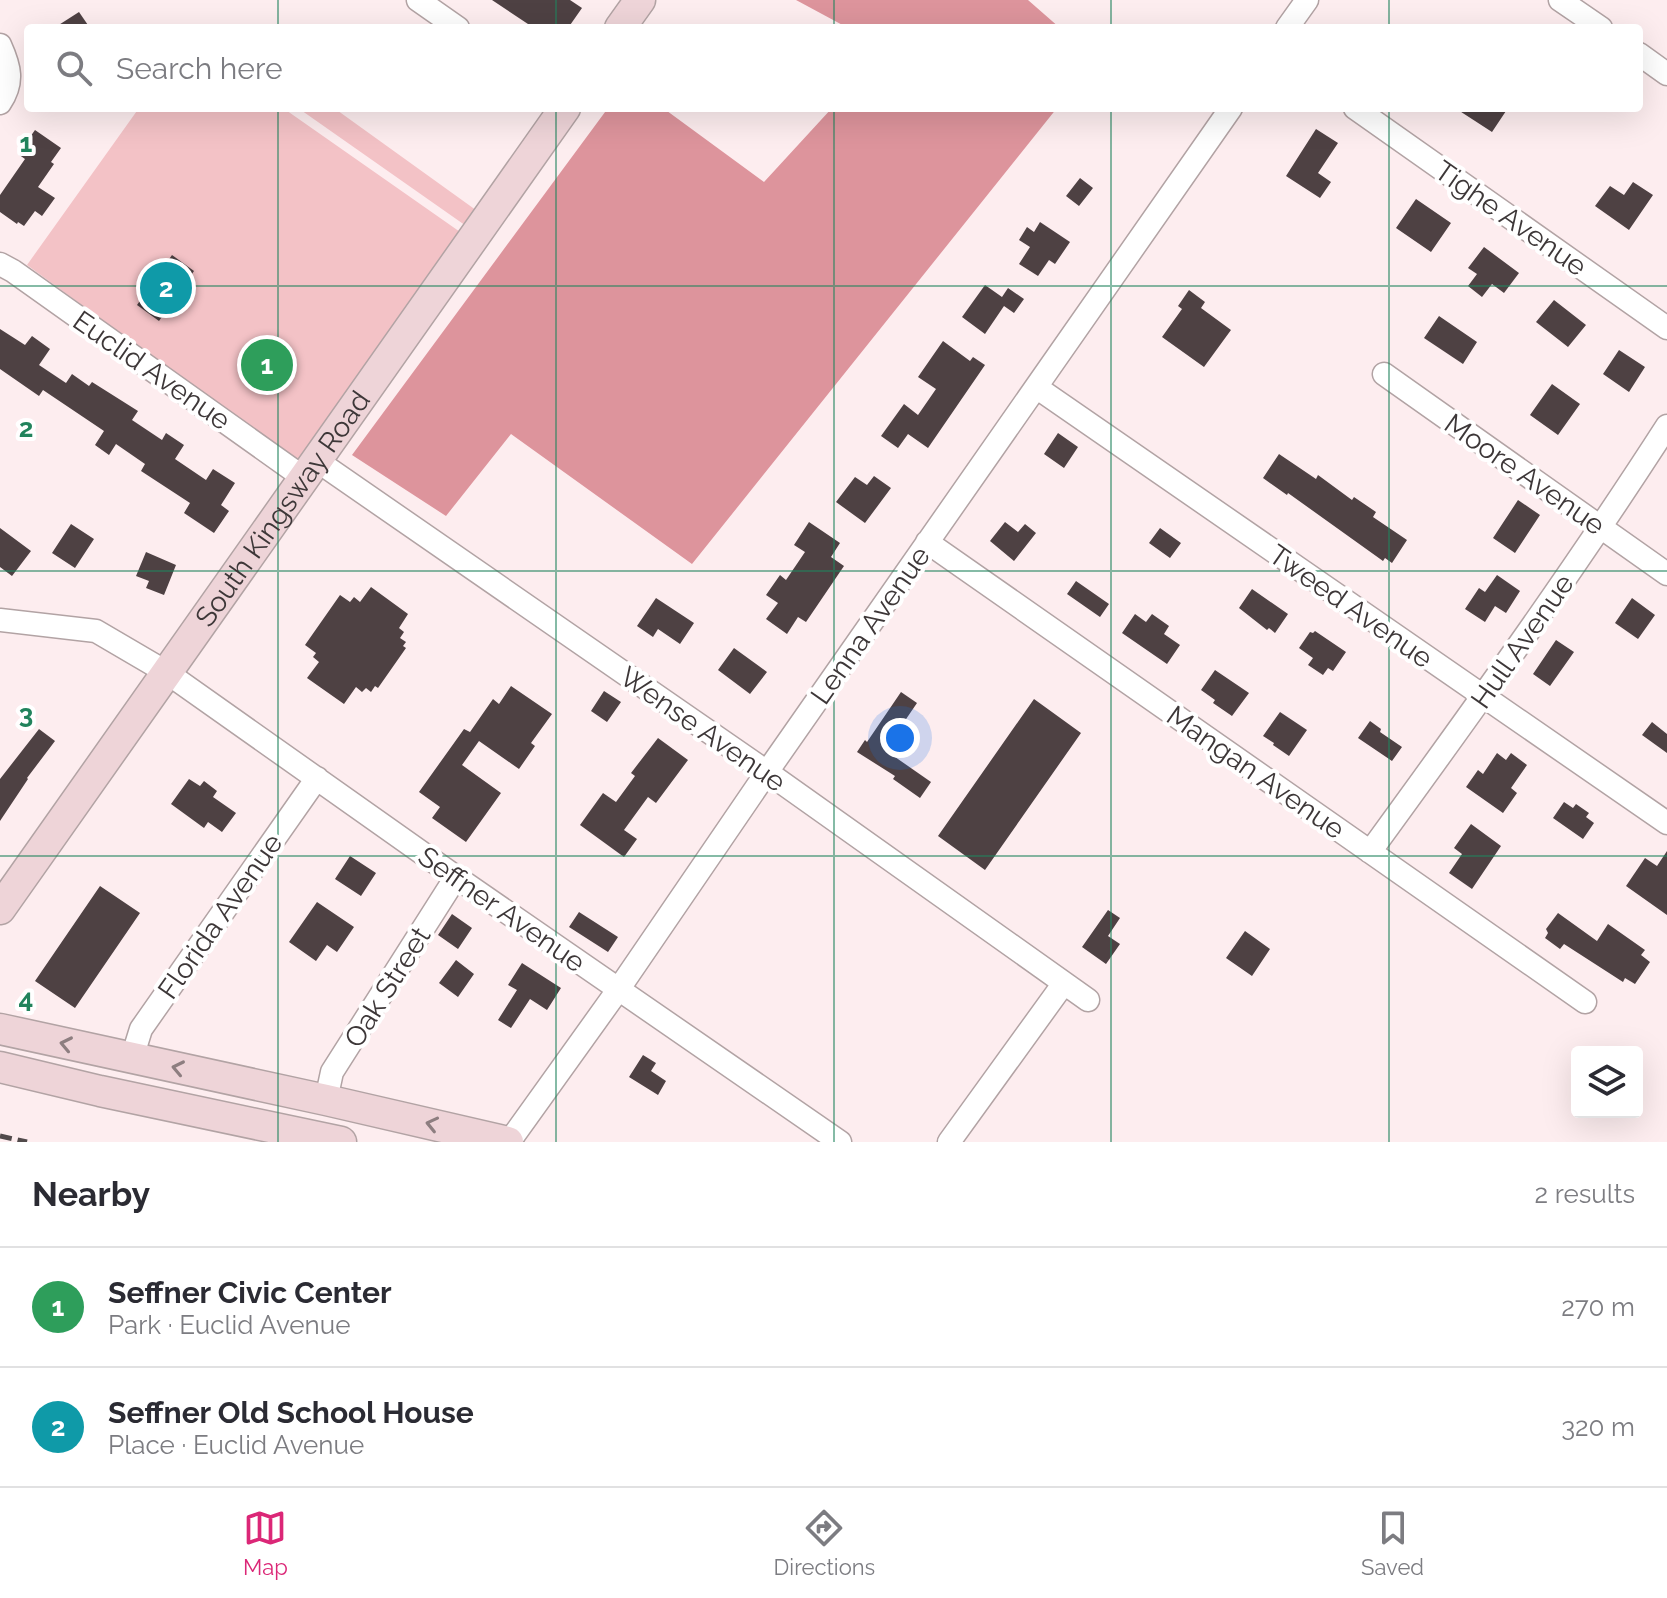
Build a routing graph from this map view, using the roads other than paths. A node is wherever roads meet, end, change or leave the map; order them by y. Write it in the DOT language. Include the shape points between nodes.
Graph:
graph roads {
  1 [pos="418,0"];
  2 [pos="640,0"];
  3 [pos="1307,0"];
  4 [pos="1560,0"];
  5 [pos="452,24"];
  6 [pos="623,24"];
  7 [pos="1290,24"];
  8 [pos="1595,24"];
  9 [pos="0,45"];
  10 [pos="1643,57"];
  11 [pos="1667,74"];
  12 [pos="0,103"];
  13 [pos="562,112"];
  14 [pos="1228,112"];
  15 [pos="1361,112"];
  16 [pos="0,264"];
  17 [pos="1667,328"];
  18 [pos="1384,374"];
  19 [pos="1036,387"];
  20 [pos="1667,426"];
  21 [pos="310,469"];
  22 [pos="1601,528"];
  23 [pos="927,542"];
  24 [pos="1667,574"];
  25 [pos="0,620"];
  26 [pos="166,672"];
  27 [pos="1483,697"];
  28 [pos="767,772"];
  29 [pos="317,778"];
  30 [pos="1667,823"];
  31 [pos="1370,852"];
  32 [pos="456,877"];
  33 [pos="0,909"];
  34 [pos="1064,983"];
  35 [pos="618,990"];
  36 [pos="1088,1000"];
  37 [pos="1585,1002"];
  38 [pos="0,1029"];
  39 [pos="132,1058"];
  40 [pos="0,1067"];
  41 [pos="326,1100"];
  42 [pos="341,1142"];
  43 [pos="508,1142"];
  44 [pos="840,1142"];
  45 [pos="949,1142"];
  1 -- 5 [label="street"];
  2 -- 6 [label="street"];
  3 -- 7 [label="street"];
  4 -- 8 [label="street"];
  9 -- 12 [label="street" via="9,66 8,92"];
  10 -- 11 [label="street"];
  13 -- 21 [label="street, South Kingsway Road"];
  14 -- 19 [label="street, Lenna Avenue"];
  15 -- 17 [label="street, Tighe Avenue"];
  16 -- 21 [label="street, Euclid Avenue"];
  18 -- 22 [label="street, Moore Avenue"];
  19 -- 23 [label="street, Lenna Avenue"];
  19 -- 27 [label="street, Tweed Avenue"];
  20 -- 22 [label="street, Hull Avenue"];
  21 -- 26 [label="street, South Kingsway Road"];
  21 -- 28 [label="street, Wense Avenue"];
  22 -- 24 [label="street, Moore Avenue"];
  22 -- 27 [label="street, Hull Avenue"];
  23 -- 28 [label="street, Lenna Avenue"];
  23 -- 31 [label="street, Mangan Avenue"];
  25 -- 26 [label="street, Seffner Avenue" via="96,631"];
  26 -- 29 [label="street, Seffner Avenue"];
  26 -- 33 [label="street, South Kingsway Road"];
  27 -- 30 [label="street, Tweed Avenue"];
  27 -- 31 [label="street, Hull Avenue"];
  28 -- 34 [label="street, Wense Avenue"];
  28 -- 35 [label="street, Lenna Avenue"];
  29 -- 32 [label="street, Seffner Avenue"];
  29 -- 39 [label="street, Florida Avenue" via="141,1029"];
  31 -- 37 [label="street, Mangan Avenue"];
  32 -- 35 [label="street, Seffner Avenue"];
  32 -- 41 [label="street, Oak Street" via="332,1072"];
  34 -- 36 [label="street, Wense Avenue"];
  34 -- 45 [label="street"];
  35 -- 43 [label="street, Lenna Avenue"];
  35 -- 44 [label="street, Seffner Avenue"];
  39 -- 38 [label="street, one-way"];
  41 -- 39 [label="street, one-way"];
  40 -- 42 [label="street"];
  43 -- 41 [label="street, one-way"];
}
